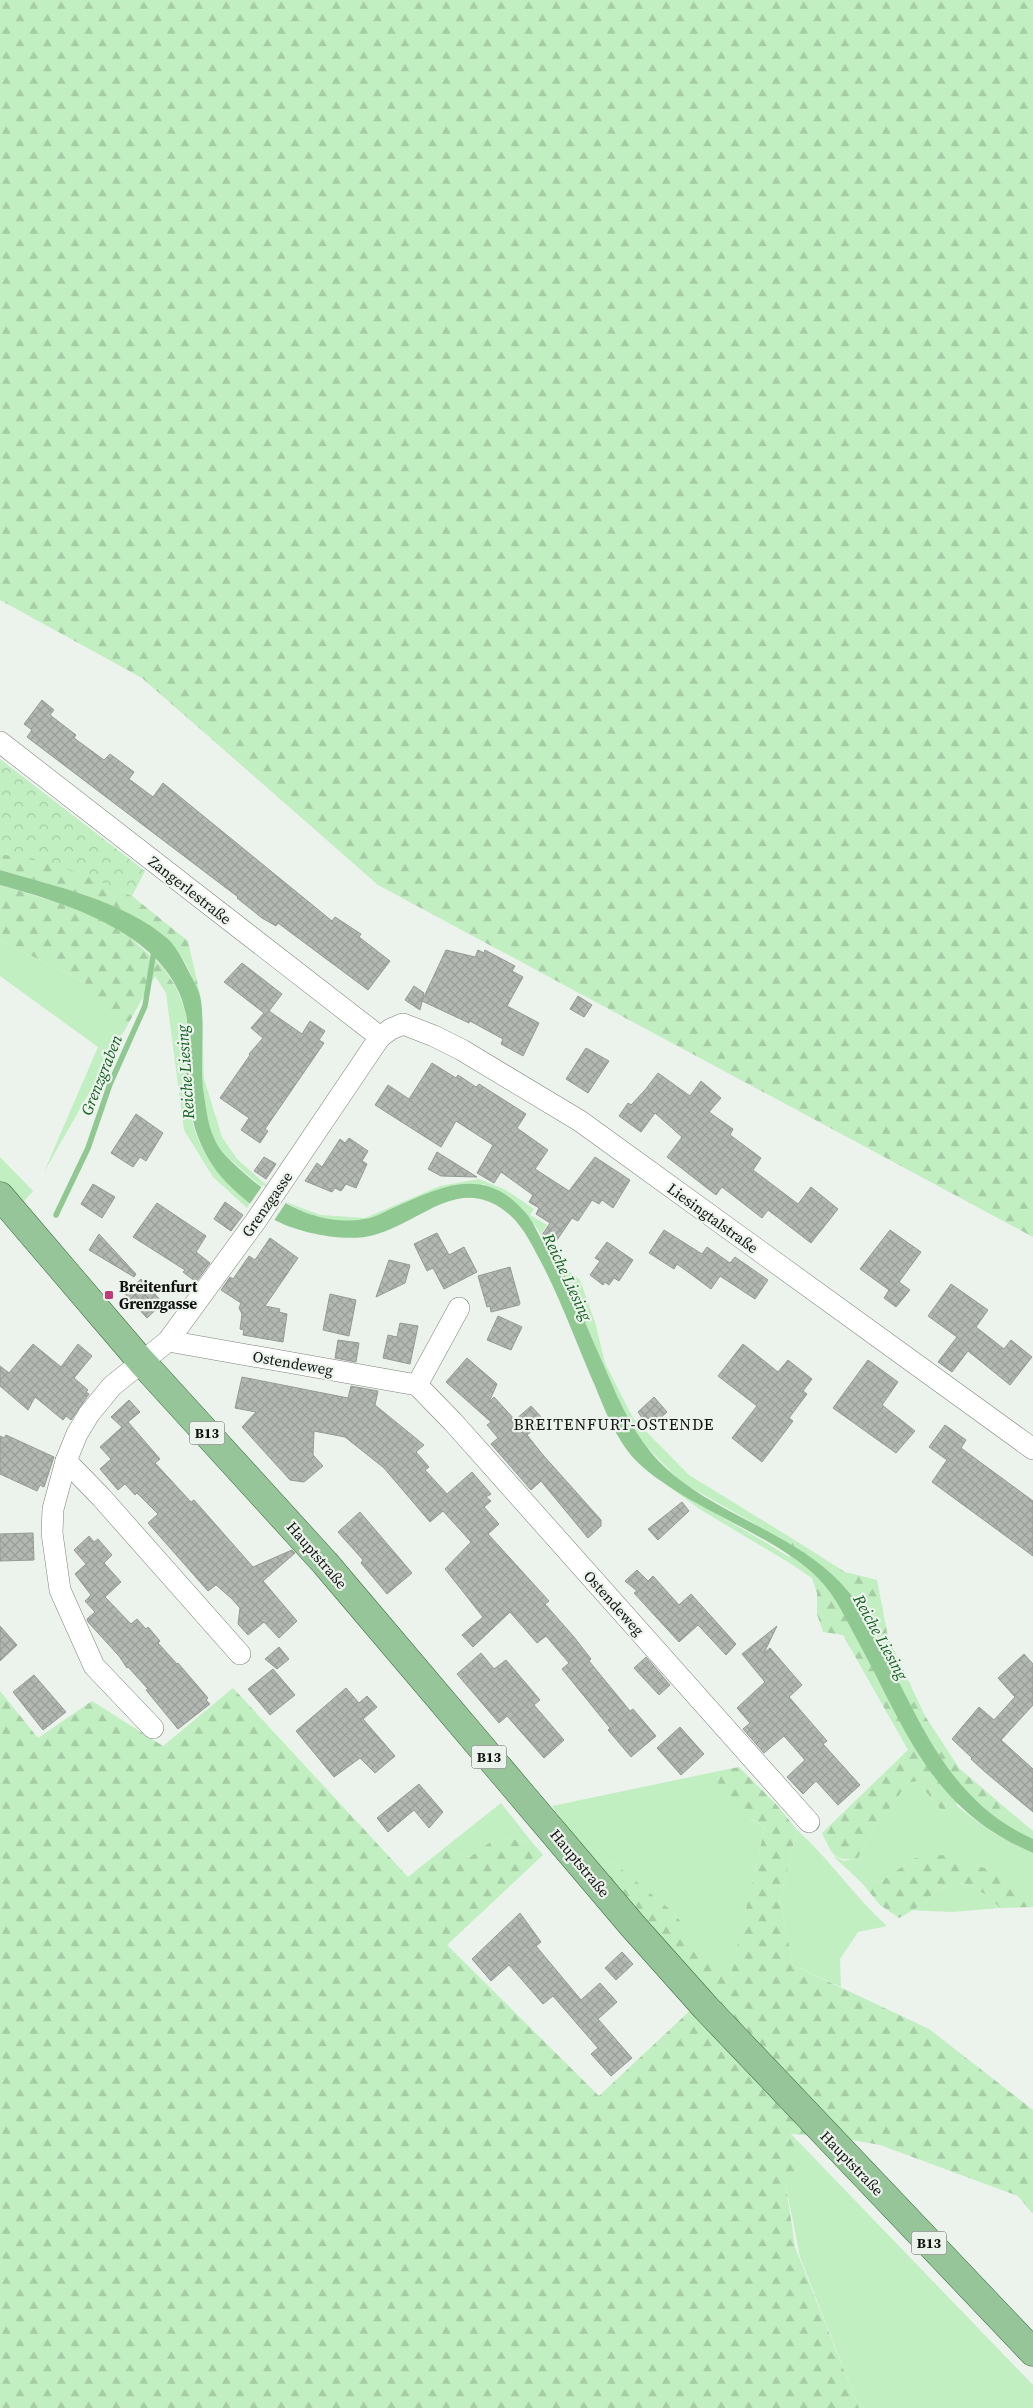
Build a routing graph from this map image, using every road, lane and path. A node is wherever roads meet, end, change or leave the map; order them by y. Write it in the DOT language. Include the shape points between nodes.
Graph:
graph roads {
  1 [pos="0,742"];
  2 [pos="380,1037"];
  3 [pos="0,1196"];
  4 [pos="459,1308"];
  5 [pos="168,1341"];
  6 [pos="141,1361"];
  7 [pos="417,1385"];
  8 [pos="1033,1449"];
  9 [pos="66,1461"];
  10 [pos="240,1654"];
  11 [pos="153,1728"];
  12 [pos="809,1822"];
  13 [pos="1033,2352"];
  1 -- 2 [label="street, Zangerlestraße"];
  2 -- 5 [label="street, Grenzgasse" via="255,1222"];
  2 -- 8 [label="street, Liesingtalstraße" via="403,1024 434,1036 580,1121"];
  3 -- 6 [label="main road, Hauptstraße / B13"];
  4 -- 7 [label="street"];
  5 -- 6 [label="street, Grenzgasse"];
  5 -- 7 [label="street, Ostendeweg"];
  6 -- 9 [label="street" via="112,1386 89,1414"];
  6 -- 13 [label="main road, Hauptstraße / B13" via="325,1563 706,2008"];
  7 -- 12 [label="street, Ostendeweg" via="467,1436"];
  9 -- 10 [label="street"];
  9 -- 11 [label="street" via="53,1509 52,1533 60,1590 94,1666"];
}
